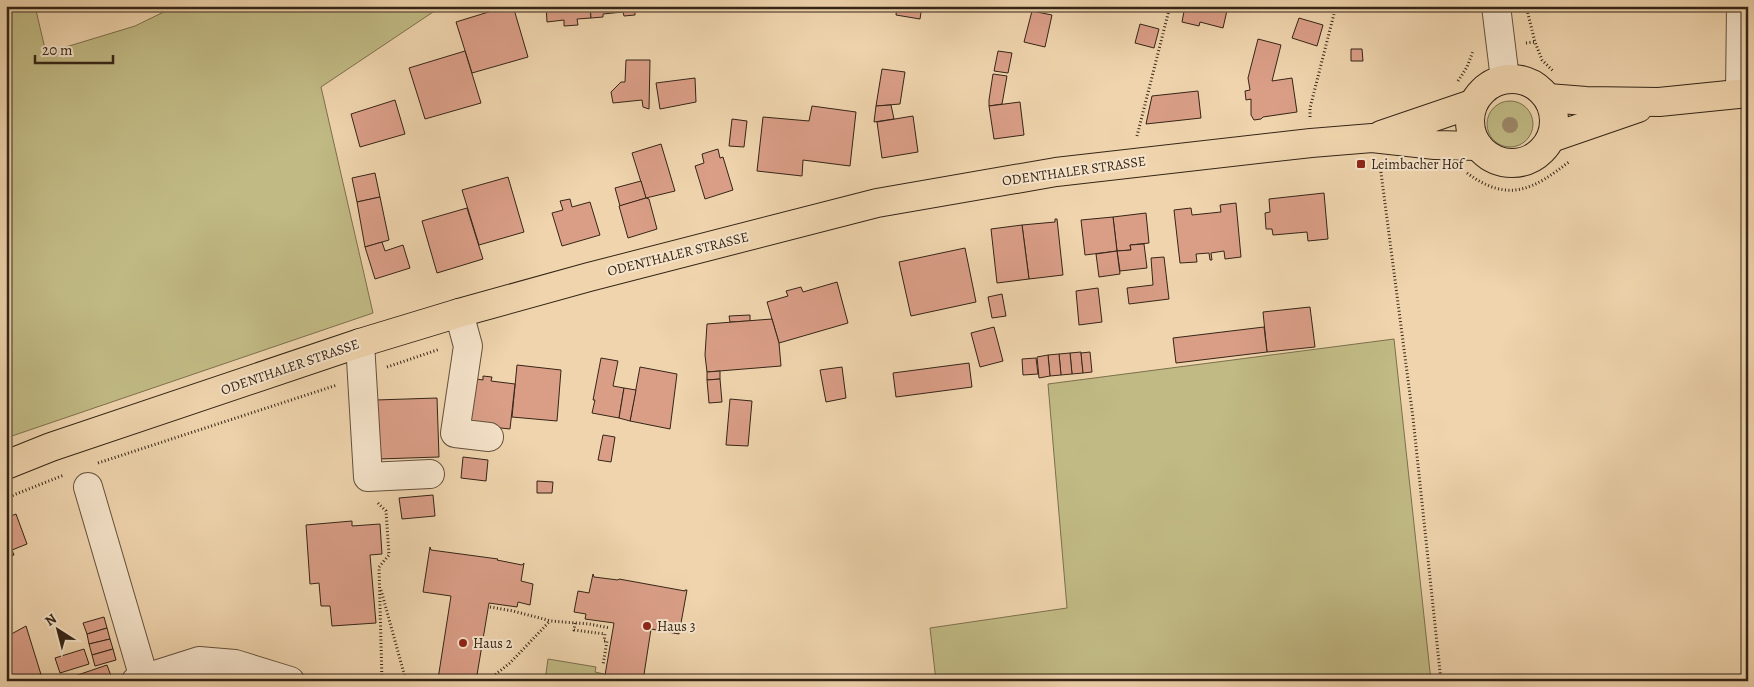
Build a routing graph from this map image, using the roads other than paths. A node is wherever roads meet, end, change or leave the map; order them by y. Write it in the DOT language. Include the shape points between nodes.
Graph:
graph roads {
  1 [pos="1496,6"];
  2 [pos="1741,6"];
  3 [pos="1505,79"];
  4 [pos="1554,88"];
  5 [pos="1744,93"];
  6 [pos="1463,95"];
  7 [pos="1659,102"];
  8 [pos="1551,138"];
  9 [pos="1477,146"];
  10 [pos="1376,148"];
  11 [pos="458,313"];
  12 [pos="360,343"];
  13 [pos="489,437"];
  14 [pos="6,464"];
  15 [pos="430,474"];
  16 [pos="84,475"];
  17 [pos="140,679"];
  18 [pos="290,681"];
  1 -- 3 [label="street"];
  2 -- 5 [label="street"];
  3 -- 4 [label="main road" via="1522,79 1537,86"];
  3 -- 6 [label="main road" via="1491,83 1480,92"];
  4 -- 7 [label="main road" via="1586,101"];
  4 -- 8 [label="main road" via="1555,125"];
  5 -- 7 [label="main road"];
  6 -- 9 [label="main road"];
  6 -- 10 [label="main road, ODENTHALER STRASSE"];
  7 -- 8 [label="main road"];
  8 -- 9 [label="main road" via="1537,155 1516,163 1488,156"];
  9 -- 10 [label="main road, ODENTHALER STRASSE"];
  10 -- 11 [label="main road, ODENTHALER STRASSE" via="1311,143 1056,172 877,203"];
  11 -- 12 [label="main road, ODENTHALER STRASSE"];
  11 -- 13 [label="street" via="468,346 455,433"];
  12 -- 14 [label="main road, ODENTHALER STRASSE"];
  12 -- 15 [label="street" via="368,477"];
  16 -- 17 [label="street"];
  17 -- 18 [label="street" via="199,660 235,664"];
}
